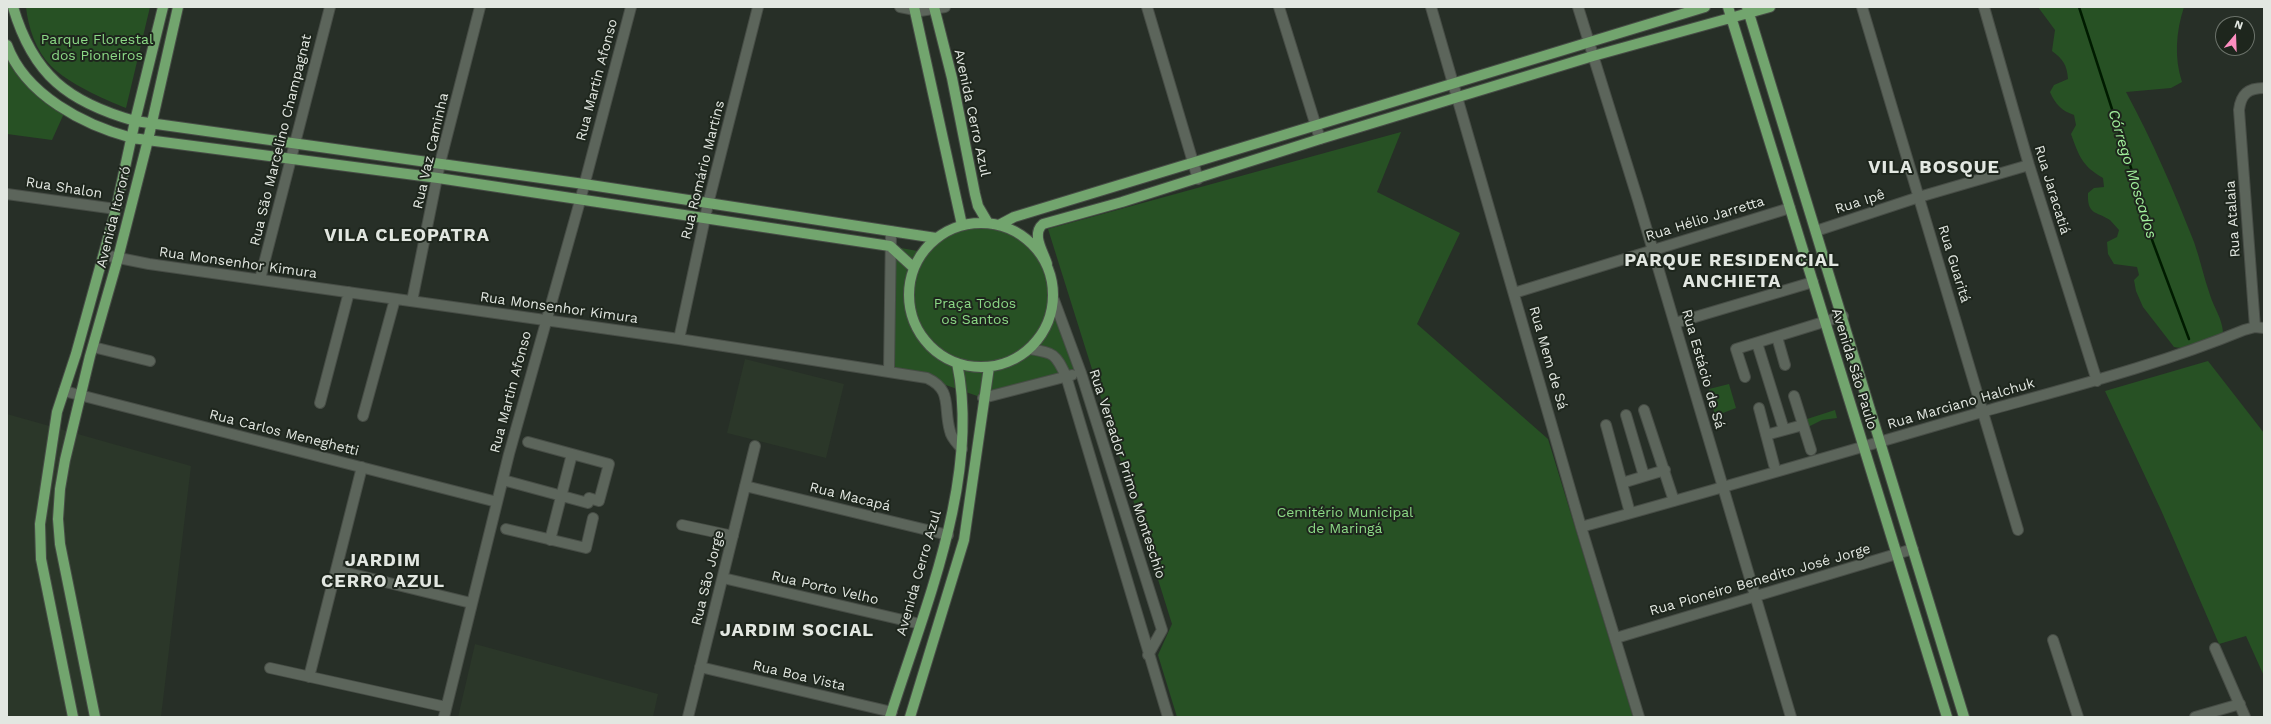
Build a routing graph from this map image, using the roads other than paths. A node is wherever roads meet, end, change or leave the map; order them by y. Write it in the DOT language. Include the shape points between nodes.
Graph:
graph roads {
  1 [pos="13,7"];
  2 [pos="163,7"];
  3 [pos="178,7"];
  4 [pos="330,7"];
  5 [pos="480,7"];
  6 [pos="631,7"];
  7 [pos="758,7"];
  8 [pos="900,7"];
  9 [pos="945,7"];
  10 [pos="1147,7"];
  11 [pos="1279,7"];
  12 [pos="1431,7"];
  13 [pos="1578,7"];
  14 [pos="1705,7"];
  15 [pos="1728,7"];
  16 [pos="1770,7"];
  17 [pos="1862,7"];
  18 [pos="1984,7"];
  19 [pos="914,9"];
  20 [pos="934,9"];
  21 [pos="1748,10"];
  22 [pos="1731,19"];
  23 [pos="1588,42"];
  24 [pos="7,45"];
  25 [pos="1593,56"];
  26 [pos="1454,83"];
  27 [pos="2264,88"];
  28 [pos="1458,98"];
  29 [pos="134,122"];
  30 [pos="151,125"];
  31 [pos="1315,125"];
  32 [pos="132,138"];
  33 [pos="1320,139"];
  34 [pos="148,140"];
  35 [pos="296,143"];
  36 [pos="292,158"];
  37 [pos="440,163"];
  38 [pos="1194,164"];
  39 [pos="2029,165"];
  40 [pos="438,178"];
  41 [pos="1198,179"];
  42 [pos="584,184"];
  43 [pos="7,194"];
  44 [pos="1919,197"];
  45 [pos="580,201"];
  46 [pos="708,204"];
  47 [pos="1790,208"];
  48 [pos="116,210"];
  49 [pos="705,219"];
  50 [pos="988,223"];
  51 [pos="962,225"];
  52 [pos="999,225"];
  53 [pos="891,231"];
  54 [pos="1816,231"];
  55 [pos="936,238"];
  56 [pos="890,246"];
  57 [pos="1652,250"];
  58 [pos="104,255"];
  59 [pos="118,258"];
  60 [pos="1047,264"];
  61 [pos="914,268"];
  62 [pos="260,279"];
  63 [pos="1813,282"];
  64 [pos="349,292"];
  65 [pos="1514,293"];
  66 [pos="395,299"];
  67 [pos="1054,300"];
  68 [pos="412,302"];
  69 [pos="1843,316"];
  70 [pos="545,321"];
  71 [pos="1826,321"];
  72 [pos="1675,323"];
  73 [pos="2259,328"];
  74 [pos="1777,337"];
  75 [pos="679,339"];
  76 [pos="1757,343"];
  77 [pos="93,347"];
  78 [pos="1030,349"];
  79 [pos="150,361"];
  80 [pos="957,363"];
  81 [pos="1785,364"];
  82 [pos="989,367"];
  83 [pos="889,370"];
  84 [pos="1081,373"];
  85 [pos="1066,376"];
  86 [pos="1745,378"];
  87 [pos="2097,381"];
  88 [pos="64,391"];
  89 [pos="80,395"];
  90 [pos="1794,396"];
  91 [pos="983,398"];
  92 [pos="320,403"];
  93 [pos="1759,408"];
  94 [pos="1644,410"];
  95 [pos="1984,412"];
  96 [pos="1626,415"];
  97 [pos="363,416"];
  98 [pos="1606,425"];
  99 [pos="1803,425"];
  100 [pos="1784,430"];
  101 [pos="1766,435"];
  102 [pos="528,442"];
  103 [pos="1881,442"];
  104 [pos="755,446"];
  105 [pos="1863,447"];
  106 [pos="962,449"];
  107 [pos="1811,450"];
  108 [pos="572,454"];
  109 [pos="1774,465"];
  110 [pos="362,467"];
  111 [pos="1665,470"];
  112 [pos="1644,476"];
  113 [pos="503,480"];
  114 [pos="1622,483"];
  115 [pos="746,486"];
  116 [pos="1723,488"];
  117 [pos="955,491"];
  118 [pos="971,493"];
  119 [pos="561,496"];
  120 [pos="954,501"];
  121 [pos="1674,501"];
  122 [pos="497,502"];
  123 [pos="968,504"];
  124 [pos="1630,513"];
  125 [pos="593,518"];
  126 [pos="682,525"];
  127 [pos="1581,527"];
  128 [pos="506,529"];
  129 [pos="2018,530"];
  130 [pos="948,535"];
  131 [pos="733,536"];
  132 [pos="550,540"];
  133 [pos="1913,549"];
  134 [pos="1896,554"];
  135 [pos="336,570"];
  136 [pos="723,578"];
  137 [pos="1755,595"];
  138 [pos="471,603"];
  139 [pos="920,624"];
  140 [pos="1616,638"];
  141 [pos="2052,640"];
  142 [pos="2215,648"];
  143 [pos="1148,655"];
  144 [pos="700,667"];
  145 [pos="270,668"];
  146 [pos="309,676"];
  147 [pos="2240,704"];
  148 [pos="445,712"];
  149 [pos="891,714"];
  150 [pos="73,717"];
  151 [pos="95,717"];
  152 [pos="688,717"];
  153 [pos="910,717"];
  154 [pos="1168,717"];
  155 [pos="1639,717"];
  156 [pos="1791,717"];
  157 [pos="1947,717"];
  158 [pos="1964,717"];
  159 [pos="2078,717"];
  160 [pos="2195,717"];
  161 [pos="2245,717"];
  1 -- 29 [label="main road" via="26,46 50,77 86,104"];
  2 -- 29 [label="main road, Avenida Itororó"];
  3 -- 30 [label="main road, Avenida Itororó"];
  4 -- 35 [label="street, Rua São Marcelino Champagnat"];
  5 -- 37 [label="street, Rua Vaz Caminha"];
  6 -- 42 [label="street, Rua Martin Afonso"];
  7 -- 46 [label="street, Rua Romário Martins"];
  8 -- 19 [label="street"];
  9 -- 20 [label="street"];
  10 -- 38 [label="street"];
  11 -- 31 [label="street"];
  12 -- 26 [label="street, Rua Mem de Sá"];
  13 -- 23 [label="street, Rua Estácio de Sá"];
  14 -- 23 [label="main road"];
  15 -- 22 [label="main road, Avenida São Paulo"];
  16 -- 21 [label="main road"];
  17 -- 44 [label="street, Rua Guaritá"];
  18 -- 39 [label="street, Rua Jaracatiá"];
  19 -- 20 [label="street"];
  19 -- 51 [label="main road"];
  20 -- 50 [label="main road, Avenida Cerro Azul" via="952,78 978,206"];
  21 -- 22 [label="main road"];
  21 -- 54 [label="main road, Avenida São Paulo"];
  22 -- 25 [label="main road"];
  22 -- 47 [label="main road, Avenida São Paulo"];
  23 -- 25 [label="street, Rua Estácio de Sá"];
  23 -- 26 [label="main road"];
  24 -- 32 [label="main road" via="12,59 39,91 93,124"];
  25 -- 28 [label="main road"];
  25 -- 57 [label="street, Rua Estácio de Sá"];
  26 -- 28 [label="street, Rua Mem de Sá"];
  26 -- 31 [label="main road"];
  27 -- 73 [label="street, Rua Atalaia" via="2251,89 2245,93 2241,97 2239,110"];
  28 -- 33 [label="main road"];
  28 -- 65 [label="street, Rua Mem de Sá"];
  29 -- 30 [label="main road"];
  29 -- 32 [label="main road, Avenida Itororó"];
  30 -- 34 [label="main road, Avenida Itororó"];
  30 -- 35 [label="main road"];
  31 -- 33 [label="street"];
  31 -- 38 [label="main road"];
  32 -- 34 [label="main road"];
  32 -- 48 [label="main road, Avenida Itororó"];
  33 -- 41 [label="main road"];
  34 -- 36 [label="main road"];
  34 -- 59 [label="main road, Avenida Itororó"];
  35 -- 36 [label="street, Rua São Marcelino Champagnat"];
  35 -- 37 [label="main road"];
  36 -- 40 [label="main road"];
  36 -- 62 [label="street, Rua São Marcelino Champagnat"];
  37 -- 40 [label="street, Rua Vaz Caminha"];
  37 -- 42 [label="main road"];
  38 -- 41 [label="street"];
  38 -- 52 [label="main road" via="1021,215"];
  39 -- 44 [label="street, Rua Ipê"];
  39 -- 87 [label="street, Rua Jaracatiá"];
  40 -- 45 [label="main road"];
  40 -- 68 [label="street, Rua Vaz Caminha"];
  41 -- 60 [label="main road" via="1043,224 1037,234"];
  42 -- 45 [label="street, Rua Martin Afonso"];
  42 -- 46 [label="main road"];
  43 -- 48 [label="street, Rua Shalon"];
  44 -- 54 [label="street, Rua Ipê"];
  44 -- 95 [label="street, Rua Guaritá"];
  45 -- 49 [label="main road"];
  45 -- 70 [label="street, Rua Martin Afonso"];
  46 -- 49 [label="street, Rua Romário Martins"];
  46 -- 53 [label="main road"];
  47 -- 57 [label="street, Rua Hélio Jarretta"];
  47 -- 63 [label="main road, Avenida São Paulo"];
  48 -- 58 [label="main road, Avenida Itororó"];
  49 -- 56 [label="main road"];
  49 -- 75 [label="street, Rua Romário Martins"];
  50 -- 51 [label="main road"];
  50 -- 52 [label="main road"];
  51 -- 55 [label="main road"];
  52 -- 60 [label="main road" via="1019,233 1035,246"];
  53 -- 55 [label="main road"];
  53 -- 56 [label="street"];
  54 -- 69 [label="main road, Avenida São Paulo"];
  55 -- 61 [label="main road" via="923,252"];
  56 -- 61 [label="main road"];
  56 -- 83 [label="street"];
  57 -- 65 [label="street, Rua Hélio Jarretta"];
  57 -- 72 [label="street, Rua Estácio de Sá"];
  58 -- 59 [label="street, Rua Monsenhor Kimura"];
  58 -- 88 [label="main road, Avenida Itororó"];
  59 -- 62 [label="street, Rua Monsenhor Kimura"];
  59 -- 77 [label="main road, Avenida Itororó"];
  60 -- 67 [label="main road" via="1053,282"];
  61 -- 80 [label="main road" via="909,293 915,325 926,341 940,354"];
  62 -- 64 [label="street, Rua Monsenhor Kimura"];
  63 -- 71 [label="main road, Avenida São Paulo"];
  63 -- 72 [label="street"];
  64 -- 66 [label="street, Rua Monsenhor Kimura"];
  64 -- 92 [label="street"];
  65 -- 127 [label="street, Rua Mem de Sá"];
  66 -- 68 [label="street, Rua Monsenhor Kimura"];
  66 -- 97 [label="street"];
  67 -- 78 [label="main road" via="1050,318 1042,335"];
  67 -- 84 [label="street, Rua Vereador Primo Monteschio"];
  68 -- 70 [label="street, Rua Monsenhor Kimura"];
  69 -- 71 [label="street"];
  69 -- 103 [label="main road, Avenida São Paulo"];
  70 -- 75 [label="street, Rua Monsenhor Kimura"];
  70 -- 113 [label="street, Rua Martin Afonso"];
  71 -- 74 [label="street"];
  71 -- 105 [label="main road, Avenida São Paulo" via="1843,387"];
  72 -- 116 [label="street, Rua Estácio de Sá"];
  73 -- 87 [label="street, Rua Marciano Halchuk"];
  74 -- 76 [label="street"];
  74 -- 81 [label="street"];
  75 -- 83 [label="street, Rua Monsenhor Kimura"];
  76 -- 86 [label="street" via="1736,349"];
  76 -- 100 [label="street"];
  77 -- 79 [label="street"];
  77 -- 89 [label="main road, Avenida Itororó"];
  78 -- 82 [label="main road" via="1012,361"];
  78 -- 85 [label="street, Rua Vereador Primo Monteschio" via="1050,352 1056,356"];
  80 -- 82 [label="main road"];
  80 -- 106 [label="main road, Avenida Cerro Azul" via="963,404"];
  82 -- 91 [label="main road"];
  83 -- 106 [label="street, Rua Monsenhor Kimura" via="927,378 943,388 950,431"];
  84 -- 85 [label="street"];
  84 -- 143 [label="street, Rua Vereador Primo Monteschio" via="1162,630"];
  85 -- 91 [label="street"];
  85 -- 143 [label="street, Rua Vereador Primo Monteschio"];
  87 -- 95 [label="street, Rua Marciano Halchuk"];
  88 -- 89 [label="street, Rua Carlos Meneghetti"];
  88 -- 150 [label="main road, Avenida Itororó" via="43,495 39,543"];
  89 -- 110 [label="street, Rua Carlos Meneghetti"];
  89 -- 151 [label="main road, Avenida Itororó" via="60,489 59,525 68,584"];
  90 -- 99 [label="street"];
  91 -- 118 [label="main road" via="979,448"];
  93 -- 101 [label="street"];
  94 -- 111 [label="street"];
  95 -- 103 [label="street, Rua Marciano Halchuk"];
  95 -- 129 [label="street, Rua Guaritá"];
  96 -- 112 [label="street"];
  98 -- 114 [label="street"];
  99 -- 100 [label="street"];
  99 -- 107 [label="street"];
  100 -- 101 [label="street"];
  101 -- 109 [label="street"];
  102 -- 108 [label="street"];
  103 -- 105 [label="street, Rua Marciano Halchuk"];
  103 -- 133 [label="main road, Avenida São Paulo"];
  104 -- 115 [label="street, Rua São Jorge"];
  105 -- 116 [label="street, Rua Marciano Halchuk"];
  105 -- 134 [label="main road, Avenida São Paulo"];
  106 -- 117 [label="main road, Avenida Cerro Azul"];
  108 -- 119 [label="street"];
  108 -- 119 [label="street" via="609,464 599,501 589,498 588,503"];
  110 -- 122 [label="street, Rua Carlos Meneghetti"];
  110 -- 135 [label="street"];
  111 -- 112 [label="street"];
  111 -- 121 [label="street"];
  112 -- 114 [label="street"];
  113 -- 119 [label="street"];
  113 -- 122 [label="street, Rua Martin Afonso"];
  114 -- 124 [label="street"];
  115 -- 130 [label="street, Rua Macapá"];
  115 -- 131 [label="street, Rua São Jorge"];
  116 -- 121 [label="street, Rua Marciano Halchuk"];
  116 -- 137 [label="street, Rua Estácio de Sá"];
  117 -- 118 [label="main road"];
  117 -- 120 [label="main road, Avenida Cerro Azul"];
  118 -- 123 [label="main road"];
  119 -- 132 [label="street"];
  120 -- 123 [label="main road"];
  120 -- 130 [label="main road, Avenida Cerro Azul"];
  121 -- 124 [label="street, Rua Marciano Halchuk"];
  122 -- 138 [label="street, Rua Martin Afonso"];
  123 -- 153 [label="main road" via="964,540"];
  124 -- 127 [label="street, Rua Marciano Halchuk"];
  125 -- 132 [label="street" via="586,548"];
  126 -- 131 [label="street"];
  127 -- 140 [label="street, Rua Mem de Sá"];
  128 -- 132 [label="street"];
  130 -- 139 [label="main road, Avenida Cerro Azul"];
  131 -- 136 [label="street, Rua São Jorge"];
  133 -- 134 [label="street, Rua Pioneiro Benedito José Jorge"];
  133 -- 158 [label="main road, Avenida São Paulo"];
  134 -- 137 [label="street, Rua Pioneiro Benedito José Jorge"];
  134 -- 157 [label="main road, Avenida São Paulo"];
  135 -- 138 [label="street"];
  135 -- 146 [label="street"];
  136 -- 139 [label="street, Rua Porto Velho"];
  136 -- 144 [label="street, Rua São Jorge"];
  137 -- 140 [label="street, Rua Pioneiro Benedito José Jorge"];
  137 -- 156 [label="street, Rua Estácio de Sá"];
  138 -- 148 [label="street, Rua Martin Afonso"];
  139 -- 149 [label="main road, Avenida Cerro Azul"];
  140 -- 155 [label="street, Rua Mem de Sá"];
  141 -- 159 [label="street"];
  142 -- 147 [label="street"];
  143 -- 154 [label="street, Rua Vereador Primo Monteschio"];
  144 -- 149 [label="street, Rua Boa Vista"];
  144 -- 152 [label="street, Rua São Jorge"];
  145 -- 146 [label="street"];
  146 -- 148 [label="street"];
  147 -- 160 [label="street"];
  147 -- 161 [label="street"];
}
